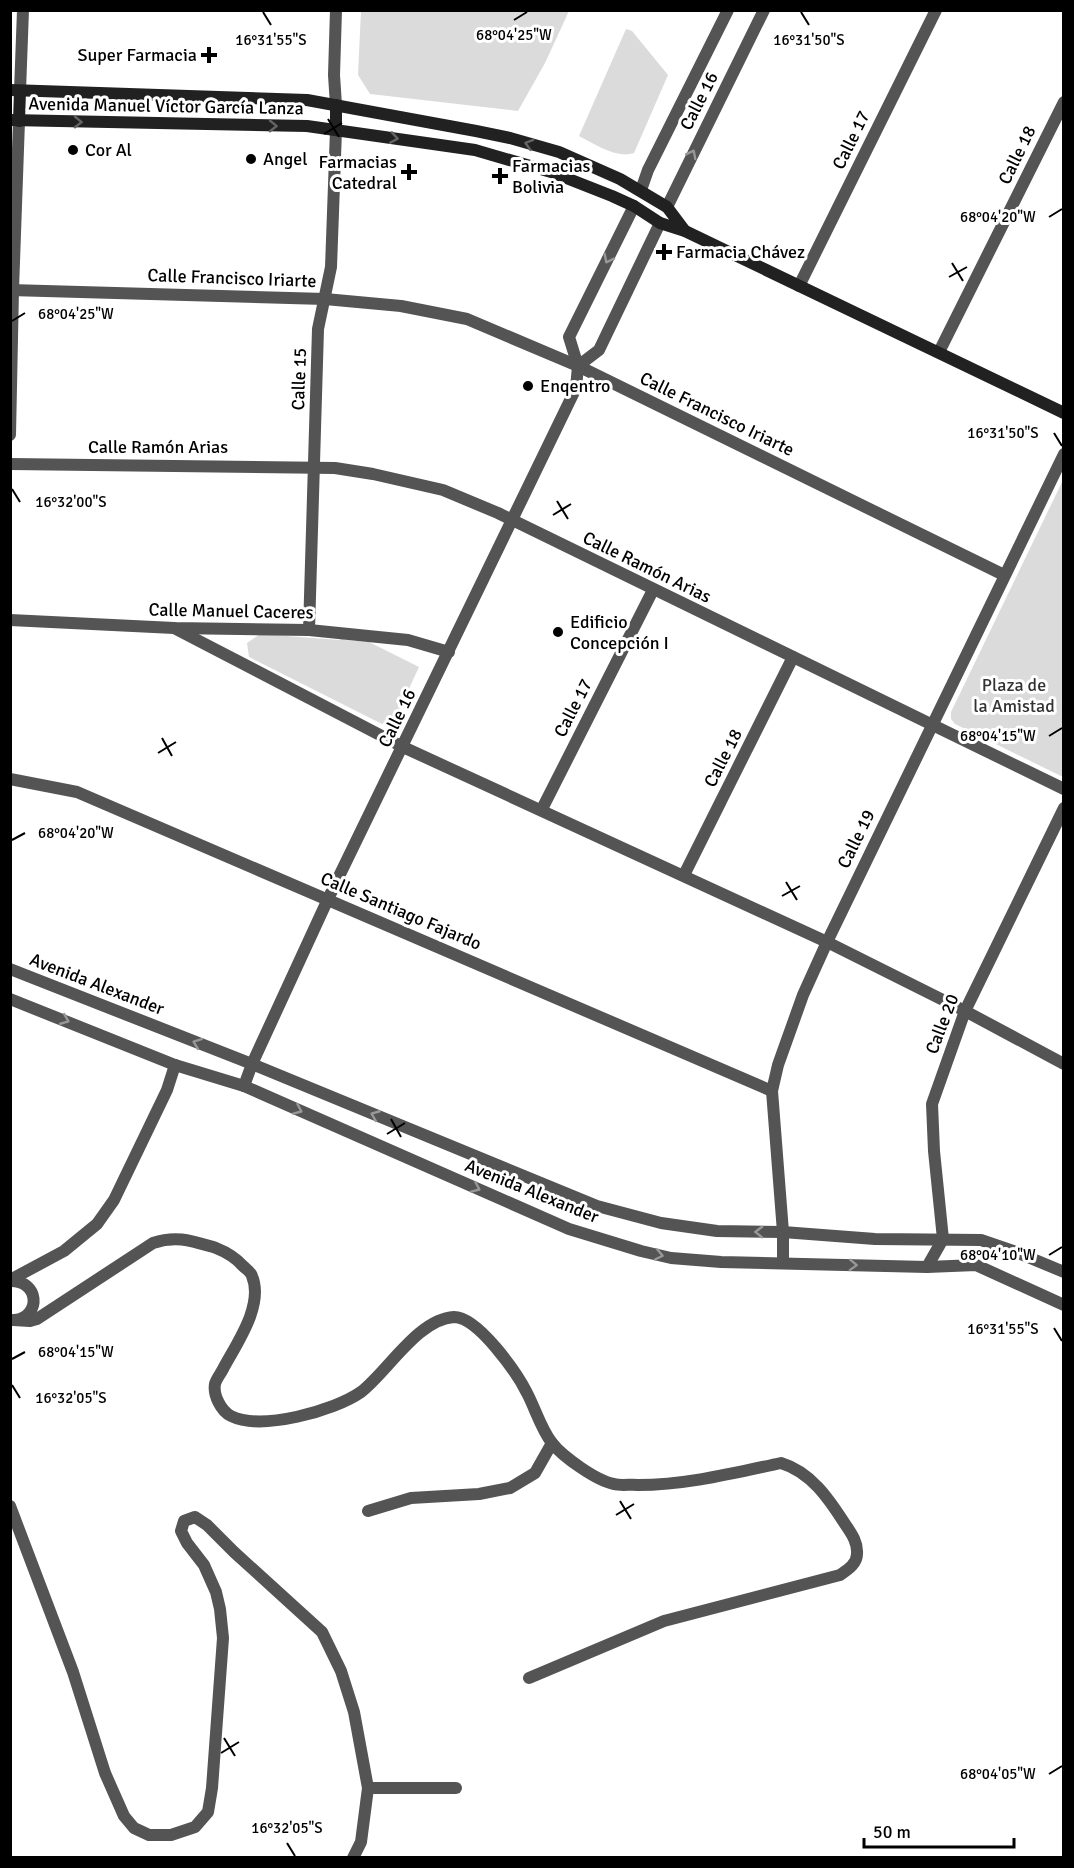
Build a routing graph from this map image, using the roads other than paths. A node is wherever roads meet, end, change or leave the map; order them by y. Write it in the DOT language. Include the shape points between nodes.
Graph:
graph roads {
  1 [pos="23,10"];
  2 [pos="336,10"];
  3 [pos="728,10"];
  4 [pos="764,10"];
  5 [pos="936,10"];
  6 [pos="15,91"];
  7 [pos="1064,102"];
  8 [pos="336,105"];
  9 [pos="15,121"];
  10 [pos="336,130"];
  11 [pos="641,190"];
  12 [pos="634,206"];
  13 [pos="667,207"];
  14 [pos="660,224"];
  15 [pos="685,231"];
  16 [pos="799,286"];
  17 [pos="12,290"];
  18 [pos="325,299"];
  19 [pos="939,352"];
  20 [pos="578,366"];
  21 [pos="1064,413"];
  22 [pos="10,435"];
  23 [pos="1064,454"];
  24 [pos="10,464"];
  25 [pos="314,467"];
  26 [pos="512,521"];
  27 [pos="1005,575"];
  28 [pos="653,590"];
  29 [pos="10,620"];
  30 [pos="174,628"];
  31 [pos="309,630"];
  32 [pos="449,652"];
  33 [pos="794,657"];
  34 [pos="931,725"];
  35 [pos="403,747"];
  36 [pos="10,779"];
  37 [pos="1064,789"];
  38 [pos="1064,808"];
  39 [pos="542,809"];
  40 [pos="684,875"];
  41 [pos="328,899"];
  42 [pos="827,942"];
  43 [pos="10,969"];
  44 [pos="10,999"];
  45 [pos="965,1011"];
  46 [pos="252,1064"];
  47 [pos="1064,1064"];
  48 [pos="175,1065"];
  49 [pos="244,1086"];
  50 [pos="772,1091"];
  51 [pos="783,1232"];
  52 [pos="943,1239"];
  53 [pos="783,1263"];
  54 [pos="36,1266"];
  55 [pos="927,1267"];
  56 [pos="1064,1272"];
  57 [pos="10,1281"];
  58 [pos="30,1290"];
  59 [pos="59,1304"];
  60 [pos="1064,1305"];
  61 [pos="12,1320"];
  62 [pos="552,1443"];
  63 [pos="10,1506"];
  64 [pos="368,1511"];
  65 [pos="529,1678"];
  66 [pos="368,1788"];
  67 [pos="456,1788"];
  68 [pos="354,1857"];
  1 -- 6 [label="street"];
  2 -- 8 [label="street"];
  3 -- 11 [label="street, Calle 16"];
  13 -- 4 [label="street, Calle 16, one-way"];
  5 -- 16 [label="street, Calle 17"];
  6 -- 8 [label="main road, Avenida Manuel Víctor García Lanza" via="307,100"];
  6 -- 9 [label="main road"];
  7 -- 19 [label="street, Calle 18"];
  8 -- 10 [label="main road"];
  11 -- 8 [label="main road, Avenida Manuel Víctor García Lanza, one-way" via="559,152 510,138"];
  9 -- 10 [label="main road, Avenida Manuel Víctor García Lanza, one-way" via="307,126"];
  9 -- 17 [label="street"];
  10 -- 12 [label="main road, Avenida Manuel Víctor García Lanza, one-way" via="475,150 517,161"];
  10 -- 18 [label="street, Calle 15" via="331,267"];
  11 -- 12 [label="main road"];
  11 -- 13 [label="main road, Avenida Manuel Víctor García Lanza"];
  12 -- 14 [label="main road, Avenida Manuel Víctor García Lanza"];
  12 -- 20 [label="street, Calle 16, one-way" via="569,337"];
  13 -- 14 [label="main road"];
  13 -- 15 [label="main road"];
  14 -- 15 [label="main road"];
  14 -- 20 [label="street" via="599,350"];
  15 -- 16 [label="main road"];
  16 -- 19 [label="main road"];
  17 -- 18 [label="street, Calle Francisco Iriarte"];
  17 -- 22 [label="street"];
  18 -- 20 [label="street, Calle Francisco Iriarte" via="401,306 466,319"];
  18 -- 25 [label="street, Calle 15" via="318,329"];
  19 -- 21 [label="main road"];
  20 -- 26 [label="street, Calle 16" via="576,388"];
  20 -- 27 [label="street, Calle Francisco Iriarte"];
  23 -- 27 [label="street, Calle 19"];
  24 -- 25 [label="street, Calle Ramón Arias"];
  25 -- 26 [label="street, Calle Ramón Arias" via="373,474 443,490"];
  25 -- 31 [label="street, Calle 15"];
  26 -- 28 [label="street, Calle Ramón Arias"];
  26 -- 32 [label="street, Calle 16"];
  27 -- 34 [label="street, Calle 19"];
  28 -- 33 [label="street, Calle Ramón Arias"];
  28 -- 39 [label="street, Calle 17"];
  29 -- 30 [label="street, Calle Manuel Caceres"];
  30 -- 31 [label="street, Calle Manuel Caceres"];
  30 -- 35 [label="street"];
  31 -- 32 [label="street, Calle Manuel Caceres" via="408,640"];
  32 -- 35 [label="street, Calle 16"];
  33 -- 34 [label="street, Calle Ramón Arias"];
  33 -- 40 [label="street, Calle 18"];
  34 -- 37 [label="street, Calle Ramón Arias"];
  34 -- 42 [label="street, Calle 19"];
  35 -- 39 [label="street"];
  35 -- 41 [label="street, Calle 16"];
  36 -- 41 [label="street, Calle Santiago Fajardo" via="77,792"];
  38 -- 45 [label="street, Calle 20"];
  39 -- 40 [label="street"];
  40 -- 42 [label="street"];
  41 -- 46 [label="street, Calle 16"];
  41 -- 50 [label="street, Calle Santiago Fajardo"];
  42 -- 45 [label="street"];
  42 -- 50 [label="street, Calle 19" via="803,995"];
  46 -- 43 [label="street, Avenida Alexander, one-way"];
  44 -- 48 [label="street, Avenida Alexander, one-way"];
  45 -- 47 [label="street"];
  45 -- 52 [label="street, Calle 20" via="932,1104"];
  46 -- 49 [label="street, Calle 16"];
  51 -- 46 [label="street, Avenida Alexander, one-way" via="717,1231 661,1223 597,1206"];
  48 -- 49 [label="street, Avenida Alexander"];
  48 -- 54 [label="street" via="167,1090 114,1200 97,1224 64,1251"];
  49 -- 53 [label="street, Avenida Alexander, one-way" via="569,1229 671,1258"];
  50 -- 51 [label="street, Calle 19"];
  51 -- 52 [label="street, Avenida Alexander"];
  51 -- 53 [label="street, Calle 19"];
  52 -- 55 [label="street"];
  52 -- 56 [label="street, Avenida Alexander" via="981,1240"];
  53 -- 55 [label="street, Avenida Alexander, one-way"];
  54 -- 57 [label="street"];
  54 -- 58 [label="street" via="29,1279"];
  55 -- 60 [label="street, Avenida Alexander" via="976,1265"];
  57 -- 58 [label="street" via="18,1281"];
  58 -- 59 [label="street" via="40,1301"];
  58 -- 61 [label="street" via="34,1299 30,1311"];
  59 -- 61 [label="street" via="30,1322"];
  59 -- 62 [label="street" via="153,1243 169,1238 191,1240 221,1250 252,1275 256,1294 248,1324 215,1384 217,1400 229,1415 252,1422 282,1421 331,1406 359,1393 418,1334 439,1320 457,1317 474,1325 492,1343 526,1390"];
  62 -- 64 [label="street" via="535,1473 510,1488 411,1498"];
  62 -- 65 [label="street" via="580,1468 614,1484 681,1483 781,1463 793,1467 829,1497 855,1541 858,1556 840,1575 664,1621"];
  63 -- 66 [label="street" via="73,1672 105,1773 124,1816 134,1828 149,1835 171,1835 195,1827 208,1812 223,1638 216,1592 204,1565 181,1531 184,1521 195,1517 322,1632 341,1671 354,1712"];
  66 -- 67 [label="street"];
  66 -- 68 [label="street" via="361,1842"];
}
